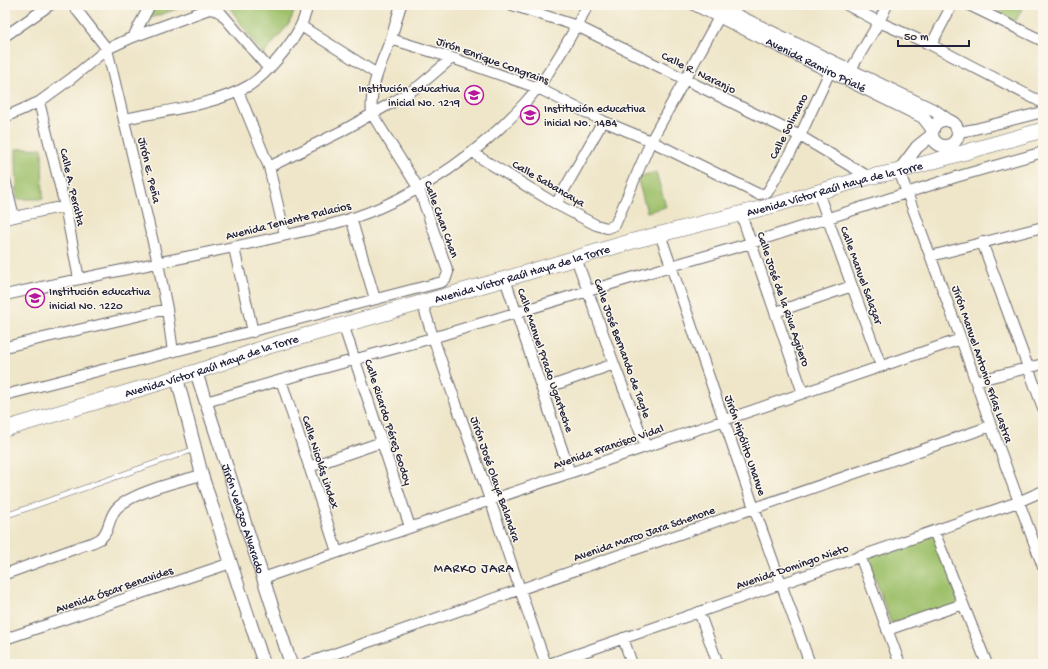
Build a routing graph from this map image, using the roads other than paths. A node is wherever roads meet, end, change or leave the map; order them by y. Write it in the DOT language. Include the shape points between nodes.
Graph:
graph roads {
  1 [pos="50,5"];
  2 [pos="73,5"];
  3 [pos="150,5"];
  4 [pos="308,5"];
  5 [pos="401,5"];
  6 [pos="512,5"];
  7 [pos="588,5"];
  8 [pos="696,5"];
  9 [pos="847,5"];
  10 [pos="887,5"];
  11 [pos="952,5"];
  12 [pos="969,5"];
  13 [pos="720,10"];
  14 [pos="879,22"];
  15 [pos="301,26"];
  16 [pos="576,26"];
  17 [pos="5,36"];
  18 [pos="133,37"];
  19 [pos="391,39"];
  20 [pos="1043,41"];
  21 [pos="932,45"];
  22 [pos="107,49"];
  23 [pos="452,58"];
  24 [pos="832,68"];
  25 [pos="268,69"];
  26 [pos="377,74"];
  27 [pos="848,75"];
  28 [pos="685,80"];
  29 [pos="538,88"];
  30 [pos="238,91"];
  31 [pos="39,102"];
  32 [pos="1043,103"];
  33 [pos="1043,112"];
  34 [pos="372,114"];
  35 [pos="5,117"];
  36 [pos="124,119"];
  37 [pos="603,121"];
  38 [pos="949,121"];
  39 [pos="1043,130"];
  40 [pos="959,135"];
  41 [pos="800,136"];
  42 [pos="934,136"];
  43 [pos="651,142"];
  44 [pos="474,151"];
  45 [pos="1043,152"];
  46 [pos="962,154"];
  47 [pos="941,159"];
  48 [pos="270,167"];
  49 [pos="899,170"];
  50 [pos="869,177"];
  51 [pos="5,180"];
  52 [pos="419,188"];
  53 [pos="818,192"];
  54 [pos="907,193"];
  55 [pos="758,194"];
  56 [pos="556,204"];
  57 [pos="65,206"];
  58 [pos="741,214"];
  59 [pos="10,218"];
  60 [pos="351,218"];
  61 [pos="828,219"];
  62 [pos="1043,227"];
  63 [pos="660,234"];
  64 [pos="284,235"];
  65 [pos="982,242"];
  66 [pos="751,243"];
  67 [pos="234,248"];
  68 [pos="931,256"];
  69 [pos="576,258"];
  70 [pos="158,263"];
  71 [pos="671,266"];
  72 [pos="505,279"];
  73 [pos="79,280"];
  74 [pos="852,286"];
  75 [pos="588,291"];
  76 [pos="5,295"];
  77 [pos="375,300"];
  78 [pos="422,302"];
  79 [pos="167,310"];
  80 [pos="776,312"];
  81 [pos="517,313"];
  82 [pos="343,324"];
  83 [pos="253,332"];
  84 [pos="432,338"];
  85 [pos="961,339"];
  86 [pos="5,347"];
  87 [pos="173,352"];
  88 [pos="355,360"];
  89 [pos="614,364"];
  90 [pos="1043,364"];
  91 [pos="881,366"];
  92 [pos="1029,368"];
  93 [pos="196,372"];
  94 [pos="177,378"];
  95 [pos="281,380"];
  96 [pos="976,381"];
  97 [pos="543,389"];
  98 [pos="803,393"];
  99 [pos="5,395"];
  100 [pos="206,402"];
  101 [pos="1043,408"];
  102 [pos="723,420"];
  103 [pos="991,426"];
  104 [pos="5,429"];
  105 [pos="382,442"];
  106 [pos="646,447"];
  107 [pos="196,449"];
  108 [pos="309,467"];
  109 [pos="570,473"];
  110 [pos="202,475"];
  111 [pos="1043,491"];
  112 [pos="490,500"];
  113 [pos="1018,502"];
  114 [pos="754,508"];
  115 [pos="5,516"];
  116 [pos="410,527"];
  117 [pos="934,531"];
  118 [pos="337,552"];
  119 [pos="860,556"];
  120 [pos="231,563"];
  121 [pos="1043,567"];
  122 [pos="5,574"];
  123 [pos="263,578"];
  124 [pos="781,584"];
  125 [pos="519,590"];
  126 [pos="963,604"];
  127 [pos="699,612"];
  128 [pos="887,630"];
  129 [pos="623,638"];
  130 [pos="5,640"];
  131 [pos="264,664"];
  132 [pos="291,664"];
  133 [pos="305,664"];
  134 [pos="546,664"];
  135 [pos="549,664"];
  136 [pos="632,664"];
  137 [pos="718,664"];
  138 [pos="810,664"];
  139 [pos="900,664"];
  140 [pos="987,664"];
  1 -- 17 [label="street"];
  2 -- 22 [label="street, Jirón E. Peña"];
  3 -- 18 [label="street"];
  4 -- 15 [label="street"];
  5 -- 19 [label="street"];
  6 -- 16 [label="street, Calle R. Naranjo"];
  7 -- 16 [label="street, Avenida Teniente Palacios"];
  8 -- 13 [label="street, Avenida Ramiro Prialé"];
  9 -- 14 [label="street"];
  10 -- 14 [label="street"];
  11 -- 21 [label="street"];
  12 -- 20 [label="street"];
  13 -- 24 [label="street, Avenida Ramiro Prialé"];
  13 -- 28 [label="street"];
  14 -- 21 [label="street"];
  14 -- 27 [label="street"];
  15 -- 25 [label="street"];
  15 -- 26 [label="street"];
  16 -- 28 [label="street, Calle R. Naranjo"];
  16 -- 29 [label="street, Avenida Teniente Palacios"];
  18 -- 22 [label="street"];
  18 -- 25 [label="street" via="209,9 215,10 221,13"];
  19 -- 23 [label="street, Jirón Enrique Congrains"];
  19 -- 26 [label="street"];
  21 -- 32 [label="street"];
  22 -- 31 [label="street"];
  22 -- 36 [label="street, Jirón E. Peña"];
  23 -- 29 [label="street, Jirón Enrique Congrains"];
  23 -- 34 [label="street" via="419,86"];
  24 -- 27 [label="street, Avenida Ramiro Prialé"];
  24 -- 41 [label="street, Calle Solimano"];
  25 -- 30 [label="street" via="251,84"];
  26 -- 34 [label="street" via="371,103"];
  27 -- 38 [label="street, Avenida Ramiro Prialé" via="935,111"];
  27 -- 42 [label="street, Avenida Ramiro Prialé" via="923,117"];
  28 -- 41 [label="street, Calle R. Naranjo"];
  28 -- 43 [label="street"];
  29 -- 37 [label="street, Jirón Enrique Congrains"];
  29 -- 44 [label="street, Avenida Teniente Palacios" via="501,128"];
  30 -- 36 [label="street" via="213,100"];
  30 -- 48 [label="street"];
  31 -- 35 [label="street"];
  31 -- 57 [label="street, Calle A. Peralta"];
  33 -- 40 [label="street"];
  34 -- 48 [label="street"];
  34 -- 52 [label="street, Calle Chan Chan"];
  36 -- 70 [label="street, Jirón E. Peña"];
  37 -- 43 [label="street, Jirón Enrique Congrains"];
  37 -- 56 [label="street"];
  38 -- 40 [label="street" via="957,127"];
  38 -- 42 [label="street" via="944,120 935,125"];
  39 -- 46 [label="main road, Avenida Víctor Raúl Haya de la Torre"];
  40 -- 42 [label="street" via="952,145 942,146"];
  40 -- 46 [label="street"];
  41 -- 50 [label="street, Calle R. Naranjo"];
  41 -- 55 [label="street, Calle Solimano" via="767,193"];
  42 -- 47 [label="street, Avenida Ramiro Prialé"];
  42 -- 49 [label="street" via="917,147"];
  43 -- 55 [label="street, Jirón Enrique Congrains"];
  43 -- 56 [label="street, Calle Sabancaya" via="615,225 607,228 596,225"];
  44 -- 52 [label="street, Avenida Teniente Palacios"];
  44 -- 56 [label="street, Calle Sabancaya"];
  45 -- 54 [label="street, Avenida Víctor Raúl Haya de la Torre"];
  46 -- 47 [label="main road, Avenida Víctor Raúl Haya de la Torre"];
  47 -- 49 [label="main road, Avenida Víctor Raúl Haya de la Torre"];
  48 -- 64 [label="street"];
  49 -- 50 [label="main road, Avenida Víctor Raúl Haya de la Torre"];
  49 -- 54 [label="street, Jirón Manuel Antonio Frías Lastra"];
  50 -- 53 [label="main road, Avenida Víctor Raúl Haya de la Torre"];
  51 -- 59 [label="street"];
  52 -- 60 [label="street, Avenida Teniente Palacios" via="377,209"];
  52 -- 77 [label="street, Calle Chan Chan" via="448,272 446,278 442,282"];
  53 -- 58 [label="main road, Avenida Víctor Raúl Haya de la Torre"];
  53 -- 61 [label="street, Calle Manuel Salazar"];
  54 -- 61 [label="street, Avenida Víctor Raúl Haya de la Torre"];
  54 -- 68 [label="street, Jirón Manuel Antonio Frías Lastra"];
  57 -- 59 [label="street"];
  57 -- 73 [label="street, Calle A. Peralta"];
  58 -- 63 [label="main road, Avenida Víctor Raúl Haya de la Torre"];
  58 -- 66 [label="street, Calle José de la Riva Agüero"];
  60 -- 64 [label="street, Avenida Teniente Palacios"];
  60 -- 77 [label="street"];
  61 -- 66 [label="street, Avenida Víctor Raúl Haya de la Torre"];
  61 -- 74 [label="street, Calle Manuel Salazar"];
  62 -- 65 [label="street"];
  63 -- 69 [label="main road, Avenida Víctor Raúl Haya de la Torre"];
  63 -- 71 [label="street, Jirón Hipólito Unanue"];
  64 -- 67 [label="street, Avenida Teniente Palacios"];
  65 -- 68 [label="street"];
  65 -- 92 [label="street"];
  66 -- 71 [label="street, Avenida Víctor Raúl Haya de la Torre"];
  66 -- 80 [label="street, Calle José de la Riva Agüero"];
  67 -- 70 [label="street, Avenida Teniente Palacios"];
  67 -- 83 [label="street"];
  68 -- 85 [label="street, Jirón Manuel Antonio Frías Lastra"];
  69 -- 72 [label="main road, Avenida Víctor Raúl Haya de la Torre"];
  69 -- 75 [label="street, Calle José Bernando de Tagle"];
  70 -- 73 [label="street, Avenida Teniente Palacios"];
  70 -- 79 [label="street, Jirón E. Peña"];
  71 -- 75 [label="street, Avenida Víctor Raúl Haya de la Torre"];
  71 -- 102 [label="street, Jirón Hipólito Unanue"];
  72 -- 78 [label="main road, Avenida Víctor Raúl Haya de la Torre"];
  72 -- 81 [label="street, Calle Manuel Prado Ugarteche"];
  73 -- 76 [label="street, Avenida Teniente Palacios"];
  74 -- 80 [label="street"];
  74 -- 91 [label="street, Calle Manuel Salazar"];
  75 -- 81 [label="street, Avenida Víctor Raúl Haya de la Torre"];
  75 -- 89 [label="street, Calle José Bernando de Tagle"];
  77 -- 83 [label="street"];
  78 -- 82 [label="main road, Avenida Víctor Raúl Haya de la Torre"];
  78 -- 84 [label="street, Jirón José Olaya Balandra"];
  79 -- 86 [label="street"];
  79 -- 87 [label="street, Jirón E. Peña"];
  80 -- 98 [label="street, Calle José de la Riva Agüero"];
  81 -- 84 [label="street, Avenida Víctor Raúl Haya de la Torre"];
  81 -- 97 [label="street, Calle Manuel Prado Ugarteche"];
  82 -- 88 [label="street, Calle Ricardo Pérez Godoy"];
  82 -- 93 [label="main road, Avenida Víctor Raúl Haya de la Torre"];
  83 -- 87 [label="street"];
  84 -- 88 [label="street, Avenida Víctor Raúl Haya de la Torre"];
  84 -- 112 [label="street, Jirón José Olaya Balandra"];
  85 -- 91 [label="street, Avenida Francisco Vidal"];
  85 -- 96 [label="street, Jirón Manuel Antonio Frías Lastra"];
  87 -- 99 [label="street"];
  88 -- 95 [label="street, Avenida Víctor Raúl Haya de la Torre"];
  88 -- 105 [label="street, Calle Ricardo Pérez Godoy"];
  89 -- 97 [label="street"];
  89 -- 106 [label="street, Calle José Bernando de Tagle"];
  90 -- 92 [label="street"];
  91 -- 98 [label="street, Avenida Francisco Vidal"];
  92 -- 96 [label="street"];
  92 -- 101 [label="street"];
  93 -- 94 [label="main road, Avenida Víctor Raúl Haya de la Torre"];
  93 -- 100 [label="street, Jirón Velazco Alvarado"];
  94 -- 104 [label="main road, Avenida Víctor Raúl Haya de la Torre"];
  94 -- 107 [label="street, Jirón Velazco Alvarado"];
  95 -- 100 [label="street, Avenida Víctor Raúl Haya de la Torre"];
  95 -- 108 [label="street, Calle Nicolás Lindex"];
  96 -- 103 [label="street, Jirón Manuel Antonio Frías Lastra"];
  97 -- 109 [label="street, Calle Manuel Prado Ugarteche"];
  98 -- 102 [label="street, Avenida Francisco Vidal"];
  100 -- 123 [label="street, Jirón Velazco Alvarado"];
  102 -- 106 [label="street, Avenida Francisco Vidal"];
  102 -- 114 [label="street, Jirón Hipólito Unanue"];
  103 -- 113 [label="street, Jirón Manuel Antonio Frías Lastra"];
  103 -- 114 [label="street, Avenida Marco Jara Schenone"];
  105 -- 108 [label="street"];
  105 -- 116 [label="street, Calle Ricardo Pérez Godoy"];
  106 -- 109 [label="street, Avenida Francisco Vidal"];
  107 -- 110 [label="street, Jirón Velazco Alvarado"];
  107 -- 115 [label="lane"];
  108 -- 118 [label="street, Calle Nicolás Lindex"];
  109 -- 112 [label="street, Avenida Francisco Vidal"];
  110 -- 120 [label="street, Jirón Velazco Alvarado"];
  110 -- 122 [label="street" via="136,496 118,507 113,513 106,533 100,539"];
  111 -- 113 [label="street, Avenida Domingo Nieto"];
  112 -- 116 [label="street, Avenida Francisco Vidal"];
  112 -- 125 [label="street, Jirón José Olaya Balandra"];
  113 -- 117 [label="street, Avenida Domingo Nieto"];
  113 -- 121 [label="street, Jirón Manuel Antonio Frías Lastra"];
  114 -- 124 [label="street, Jirón Hipólito Unanue"];
  114 -- 125 [label="street, Avenida Marco Jara Schenone"];
  116 -- 118 [label="street, Avenida Francisco Vidal"];
  117 -- 119 [label="street, Avenida Domingo Nieto"];
  117 -- 126 [label="street"];
  118 -- 123 [label="street, Avenida Francisco Vidal"];
  119 -- 124 [label="street, Avenida Domingo Nieto"];
  119 -- 128 [label="street"];
  120 -- 130 [label="street, Avenida Óscar Benavides"];
  120 -- 131 [label="street, Jirón Velazco Alvarado"];
  123 -- 132 [label="street, Jirón Velazco Alvarado"];
  124 -- 127 [label="street, Avenida Domingo Nieto"];
  124 -- 138 [label="street, Jirón Hipólito Unanue"];
  125 -- 133 [label="street, Avenida Marco Jara Schenone"];
  125 -- 134 [label="street, Jirón José Olaya Balandra"];
  126 -- 128 [label="street"];
  126 -- 140 [label="street"];
  127 -- 129 [label="street, Avenida Domingo Nieto"];
  127 -- 137 [label="street"];
  128 -- 139 [label="street"];
  129 -- 135 [label="street, Avenida Domingo Nieto"];
  129 -- 136 [label="street"];
}
